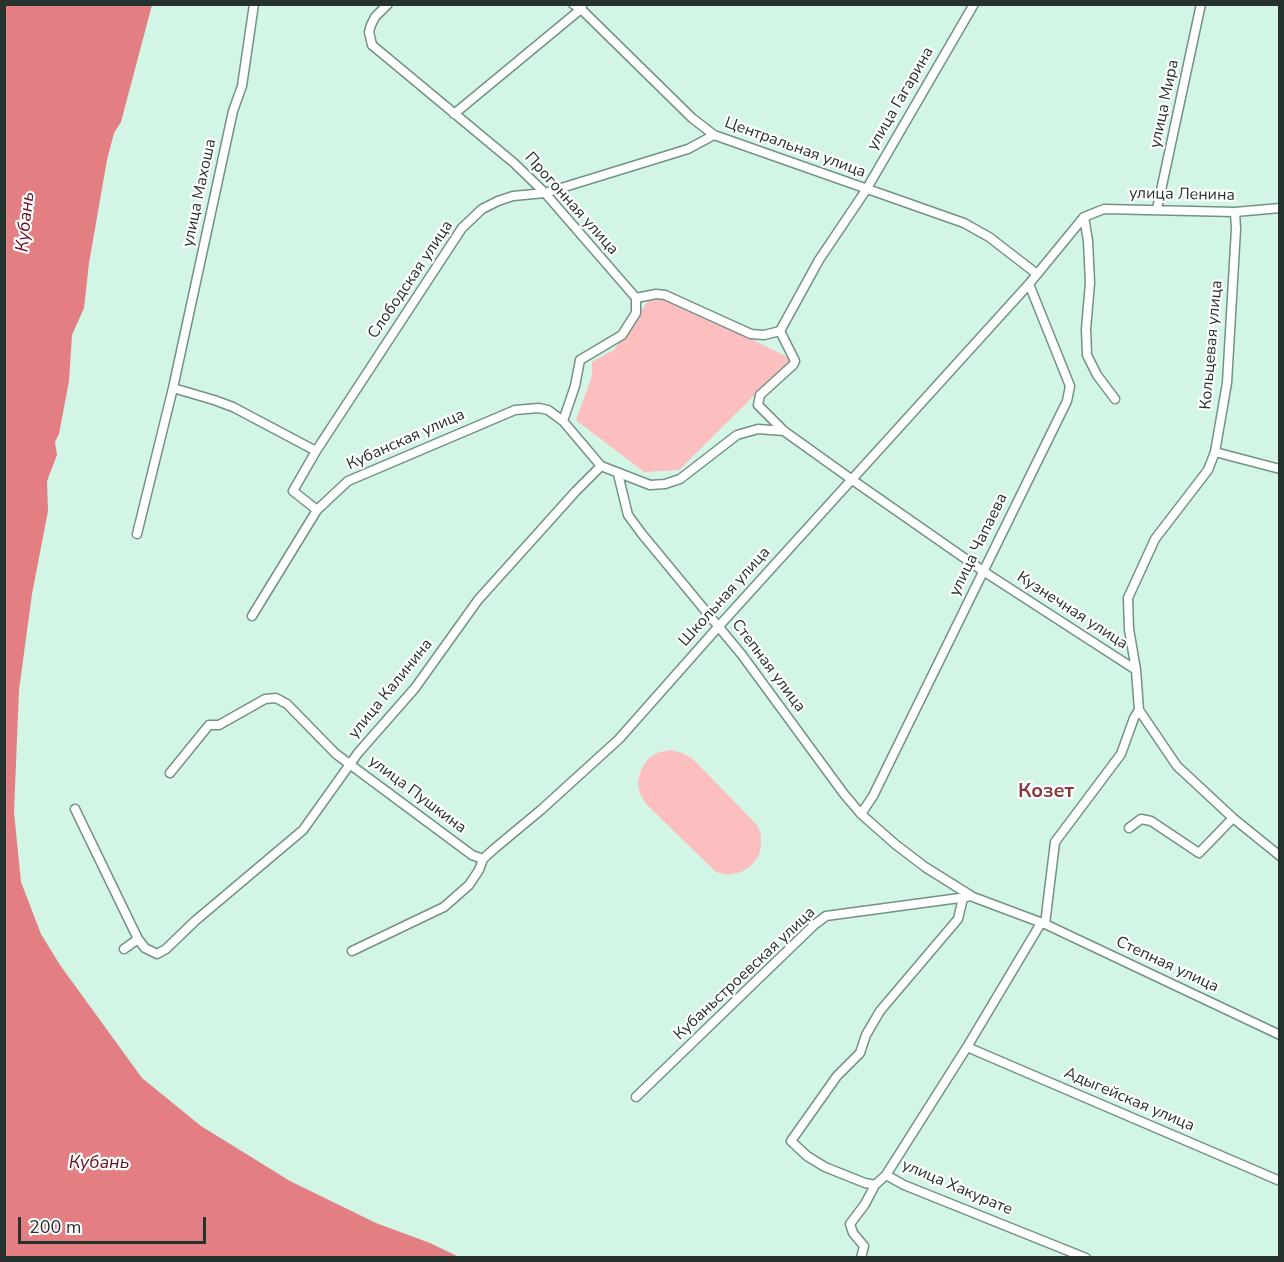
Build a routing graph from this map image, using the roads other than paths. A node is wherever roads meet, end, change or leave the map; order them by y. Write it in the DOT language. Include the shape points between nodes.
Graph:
graph roads {
  1 [pos="254,4"];
  2 [pos="388,4"];
  3 [pos="974,4"];
  4 [pos="1201,4"];
  5 [pos="579,6"];
  6 [pos="454,114"];
  7 [pos="714,135"];
  8 [pos="866,190"];
  9 [pos="545,193"];
  10 [pos="1280,207"];
  11 [pos="1157,209"];
  12 [pos="1235,212"];
  13 [pos="1084,217"];
  14 [pos="1037,274"];
  15 [pos="1029,284"];
  16 [pos="636,298"];
  17 [pos="780,332"];
  18 [pos="173,388"];
  19 [pos="1115,399"];
  20 [pos="563,421"];
  21 [pos="784,431"];
  22 [pos="316,451"];
  23 [pos="1215,452"];
  24 [pos="602,466"];
  25 [pos="1280,470"];
  26 [pos="618,474"];
  27 [pos="851,479"];
  28 [pos="317,510"];
  29 [pos="137,534"];
  30 [pos="983,571"];
  31 [pos="252,616"];
  32 [pos="719,626"];
  33 [pos="1136,670"];
  34 [pos="1139,710"];
  35 [pos="351,764"];
  36 [pos="170,773"];
  37 [pos="75,808"];
  38 [pos="861,814"];
  39 [pos="1233,818"];
  40 [pos="1129,828"];
  41 [pos="1280,856"];
  42 [pos="483,859"];
  43 [pos="974,897"];
  44 [pos="963,898"];
  45 [pos="1043,924"];
  46 [pos="138,939"];
  47 [pos="124,949"];
  48 [pos="352,951"];
  49 [pos="1280,1035"];
  50 [pos="967,1047"];
  51 [pos="636,1097"];
  52 [pos="886,1174"];
  53 [pos="1280,1181"];
  54 [pos="875,1185"];
  55 [pos="861,1257"];
  56 [pos="1086,1257"];
  1 -- 18 [label="street, улица Махоша" via="242,86 233,111"];
  2 -- 6 [label="street, Прогонная улица" via="371,25 372,45"];
  3 -- 8 [label="street, улица Гагарина"];
  4 -- 11 [label="street, улица Мира"];
  5 -- 6 [label="street"];
  5 -- 7 [label="street, Центральная улица"];
  6 -- 9 [label="street, Прогонная улица"];
  7 -- 8 [label="street, Центральная улица"];
  7 -- 9 [label="street, Слободская улица" via="688,149"];
  8 -- 14 [label="street, Центральная улица" via="964,223"];
  8 -- 17 [label="street, улица Гагарина" via="819,260"];
  9 -- 16 [label="street, Прогонная улица"];
  9 -- 22 [label="street, Слободская улица" via="498,201 482,209 462,228"];
  10 -- 12 [label="street, улица Ленина"];
  11 -- 12 [label="street, улица Ленина"];
  11 -- 13 [label="street, улица Ленина" via="1104,209"];
  12 -- 23 [label="street, Кольцевая улица" via="1227,383"];
  13 -- 14 [label="street, Школьная улица"];
  13 -- 19 [label="street" via="1090,283 1086,355"];
  14 -- 15 [label="street, Школьная улица"];
  15 -- 27 [label="street, Школьная улица"];
  15 -- 30 [label="street, улица Чапаева" via="1070,386 1067,401"];
  16 -- 17 [label="street" via="665,295 751,334"];
  16 -- 20 [label="street" via="636,313 622,335 580,360"];
  17 -- 21 [label="street, Кузнечная улица" via="795,361 760,395 758,405"];
  18 -- 22 [label="street" via="233,407"];
  18 -- 29 [label="street, улица Махоша"];
  20 -- 24 [label="street"];
  20 -- 28 [label="street, Кубанская улица" via="548,410 515,410 348,481"];
  21 -- 26 [label="street" via="758,429 736,435 680,479 665,484 650,485"];
  21 -- 27 [label="street, Кузнечная улица"];
  22 -- 28 [label="street, Слободская улица" via="293,491"];
  23 -- 25 [label="street"];
  23 -- 33 [label="street, Кольцевая улица" via="1208,470 1155,539 1128,598"];
  24 -- 26 [label="street"];
  24 -- 35 [label="street, улица Калинина" via="478,600 415,688"];
  26 -- 32 [label="street, Степная улица" via="628,515"];
  27 -- 30 [label="street, Кузнечная улица"];
  27 -- 32 [label="street, Школьная улица"];
  28 -- 31 [label="street, Кубанская улица"];
  30 -- 33 [label="street, Кузнечная улица"];
  30 -- 38 [label="street, улица Чапаева"];
  32 -- 38 [label="street, Степная улица"];
  32 -- 42 [label="street, Школьная улица" via="619,739"];
  33 -- 34 [label="street, Кузнечная улица"];
  34 -- 39 [label="street, Кузнечная улица" via="1177,766"];
  34 -- 45 [label="street" via="1121,754 1055,842"];
  35 -- 36 [label="street, улица Пушкина" via="276,698 265,699 219,725 209,725"];
  35 -- 42 [label="street, улица Пушкина" via="472,855"];
  35 -- 46 [label="street, улица Калинина" via="303,830 166,949 157,954"];
  37 -- 46 [label="street"];
  38 -- 43 [label="street, Степная улица" via="925,867"];
  39 -- 40 [label="street" via="1199,853 1151,821 1141,819"];
  39 -- 41 [label="street, Кузнечная улица"];
  42 -- 48 [label="street, Школьная улица" via="468,885 444,907"];
  43 -- 44 [label="street, Кубаньстроевская улица"];
  43 -- 45 [label="street, Степная улица"];
  44 -- 51 [label="street, Кубаньстроевская улица" via="826,916"];
  44 -- 54 [label="street" via="958,919 880,1011 860,1053 837,1076 791,1141 825,1167"];
  45 -- 49 [label="street, Степная улица"];
  45 -- 50 [label="street"];
  46 -- 47 [label="street"];
  50 -- 52 [label="street"];
  50 -- 53 [label="street, Адыгейская улица"];
  52 -- 54 [label="street, улица Хакурате"];
  52 -- 56 [label="street, улица Хакурате" via="904,1185"];
  54 -- 55 [label="street, улица Хакурате" via="850,1224 864,1246"];
}
